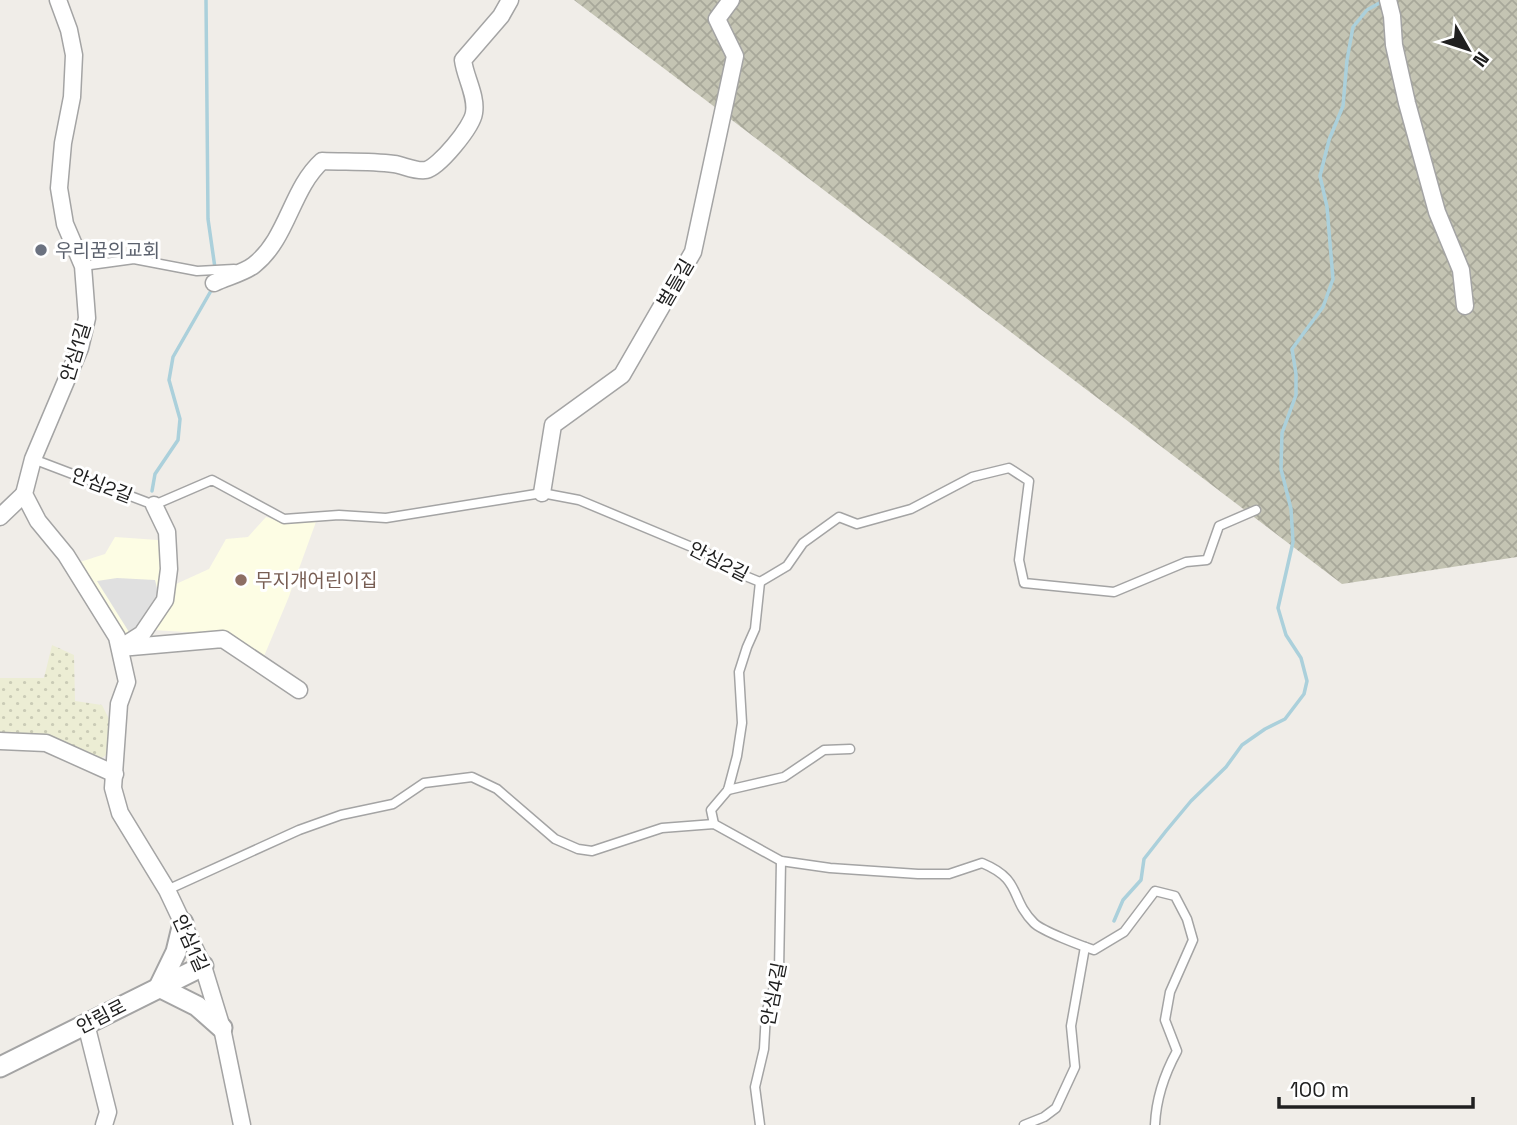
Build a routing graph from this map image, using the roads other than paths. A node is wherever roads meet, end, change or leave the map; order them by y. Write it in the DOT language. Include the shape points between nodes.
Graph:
graph roads {
  1 [pos="58,0"];
  2 [pos="510,0"];
  3 [pos="731,0"];
  4 [pos="1388,3"];
  5 [pos="83,265"];
  6 [pos="233,269"];
  7 [pos="214,283"];
  8 [pos="1465,306"];
  9 [pos="33,459"];
  10 [pos="542,493"];
  11 [pos="24,494"];
  12 [pos="154,505"];
  13 [pos="1256,510"];
  14 [pos="0,517"];
  15 [pos="760,582"];
  16 [pos="120,648"];
  17 [pos="299,690"];
  18 [pos="0,741"];
  19 [pos="850,749"];
  20 [pos="115,774"];
  21 [pos="728,790"];
  22 [pos="714,824"];
  23 [pos="781,861"];
  24 [pos="167,890"];
  25 [pos="183,923"];
  26 [pos="1085,947"];
  27 [pos="203,965"];
  28 [pos="159,987"];
  29 [pos="86,1024"];
  30 [pos="222,1028"];
  31 [pos="0,1067"];
  32 [pos="104,1125"];
  33 [pos="242,1125"];
  34 [pos="760,1125"];
  35 [pos="1024,1125"];
  36 [pos="1155,1125"];
  1 -- 5 [label="street, 안심1길" via="74,55 59,188 65,224"];
  2 -- 7 [label="street" via="463,60 474,114 437,165 424,171 394,164 323,161 310,173 274,244 252,267"];
  3 -- 10 [label="street, 벌들길" via="717,19 735,56 693,252 622,375 553,425"];
  4 -- 8 [label="street" via="1407,103 1437,212 1461,270"];
  5 -- 6 [label="lane" via="134,258 197,271"];
  5 -- 9 [label="street, 안심1길" via="87,318 80,348"];
  9 -- 11 [label="street, 안심1길"];
  9 -- 12 [label="lane, 안심2길"];
  10 -- 12 [label="lane, 안심2길" via="386,518 284,519 212,480"];
  10 -- 15 [label="lane, 안심2길" via="579,500 719,558"];
  11 -- 14 [label="street"];
  11 -- 16 [label="street, 안심1길" via="38,521 95,599"];
  12 -- 16 [label="street" via="167,532 165,600 142,634"];
  13 -- 15 [label="lane, 안심2길" via="1219,526 1207,560 1186,562 1114,592 1024,583 1019,560 1029,481 1009,468 972,477 911,509 856,524 839,517 803,543 787,566"];
  15 -- 21 [label="lane" via="755,629 739,672 742,723"];
  16 -- 17 [label="street" via="223,639"];
  16 -- 20 [label="street, 안심1길" via="127,682 118,704"];
  18 -- 20 [label="street" via="46,743"];
  19 -- 21 [label="lane" via="824,750 784,777"];
  20 -- 24 [label="street, 안심1길" via="113,788 120,813"];
  21 -- 22 [label="lane" via="711,810"];
  22 -- 23 [label="lane"];
  22 -- 24 [label="lane" via="662,828 592,851 578,849 555,839 497,789 472,777 449,778 424,783 393,804 341,815 299,831"];
  23 -- 26 [label="lane" via="918,874 949,874 982,863 1000,871 1012,884 1035,924"];
  23 -- 34 [label="lane, 안심4길" via="779,971 766,1013 755,1087"];
  24 -- 25 [label="street, 안심1길"];
  25 -- 27 [label="street, 안심1길"];
  25 -- 28 [label="street" via="176,952"];
  26 -- 35 [label="lane" via="1071,1027 1075,1067 1056,1108"];
  26 -- 36 [label="lane" via="1094,950 1124,932 1155,891 1175,896 1187,919 1193,940 1170,992 1165,1020 1177,1051"];
  27 -- 28 [label="street, 안림로"];
  27 -- 30 [label="street, 안심1길"];
  28 -- 29 [label="street, 안림로"];
  28 -- 30 [label="street" via="197,1006"];
  29 -- 31 [label="street, 안림로"];
  29 -- 32 [label="street" via="108,1112"];
  30 -- 33 [label="street, 안심1길"];
}
